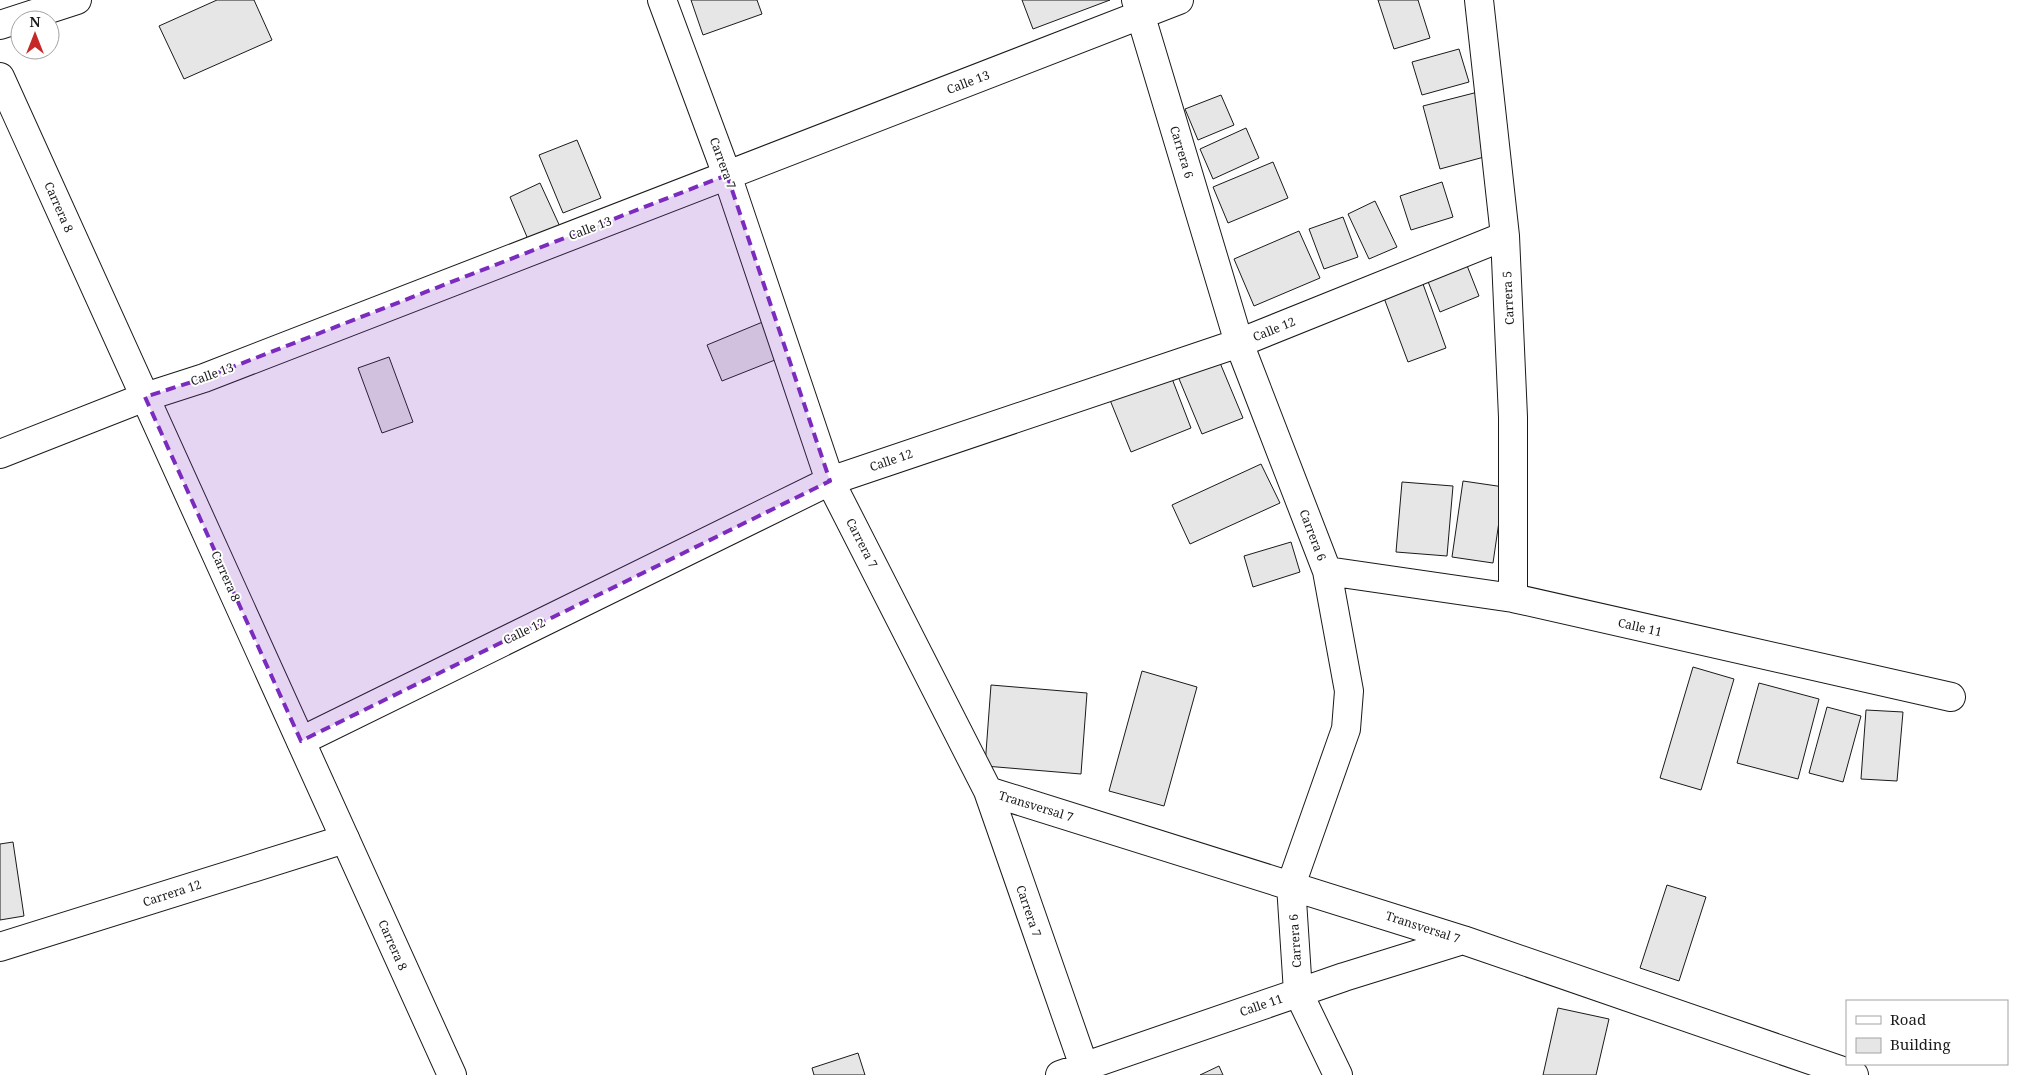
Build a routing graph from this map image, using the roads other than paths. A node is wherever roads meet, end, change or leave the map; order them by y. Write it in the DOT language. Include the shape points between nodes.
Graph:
graph roads {
  1 [pos="77,0"];
  2 [pos="662,0"];
  3 [pos="1179,0"];
  4 [pos="1480,0"];
  5 [pos="1138,7"];
  6 [pos="0,25"];
  7 [pos="0,77"];
  8 [pos="727,175"];
  9 [pos="1505,236"];
  10 [pos="1239,343"];
  11 [pos="145,397"];
  12 [pos="0,454"];
  13 [pos="830,481"];
  14 [pos="1327,571"];
  15 [pos="1513,598"];
  16 [pos="1951,697"];
  17 [pos="301,741"];
  18 [pos="988,791"];
  19 [pos="345,839"];
  20 [pos="1291,885"];
  21 [pos="1463,940"];
  22 [pos="0,947"];
  23 [pos="1298,992"];
  24 [pos="1077,1072"];
  25 [pos="452,1075"];
  26 [pos="1338,1075"];
  27 [pos="1854,1075"];
  1 -- 6 [label="main road"];
  2 -- 8 [label="main road, Carrera 7"];
  3 -- 5 [label="main road, Calle 13"];
  4 -- 9 [label="main road, Carrera 5"];
  5 -- 8 [label="main road, Calle 13"];
  5 -- 10 [label="main road, Carrera 6"];
  7 -- 11 [label="main road, Carrera 8"];
  8 -- 11 [label="main road, Calle 13" via="204,378"];
  8 -- 13 [label="main road, Carrera 7"];
  9 -- 10 [label="main road, Calle 12"];
  9 -- 15 [label="main road, Carrera 5" via="1513,417"];
  10 -- 13 [label="main road, Calle 12"];
  10 -- 14 [label="main road, Carrera 6"];
  11 -- 12 [label="main road, Calle 13"];
  11 -- 17 [label="main road, Carrera 8"];
  13 -- 17 [label="main road, Calle 12"];
  13 -- 18 [label="main road, Carrera 7"];
  14 -- 15 [label="main road, Calle 11"];
  14 -- 20 [label="main road, Carrera 6" via="1349,692 1346,729"];
  15 -- 16 [label="main road, Calle 11"];
  17 -- 19 [label="main road, Carrera 8"];
  18 -- 20 [label="main road, Transversal 7"];
  18 -- 24 [label="main road, Carrera 7"];
  19 -- 22 [label="main road, Carrera 12"];
  19 -- 25 [label="main road, Carrera 8"];
  20 -- 21 [label="main road, Transversal 7"];
  20 -- 23 [label="main road, Carrera 6"];
  21 -- 23 [label="main road, Calle 11"];
  21 -- 27 [label="main road, Transversal 7"];
  23 -- 24 [label="main road, Calle 11"];
  23 -- 26 [label="main road, Carrera 6"];
}
